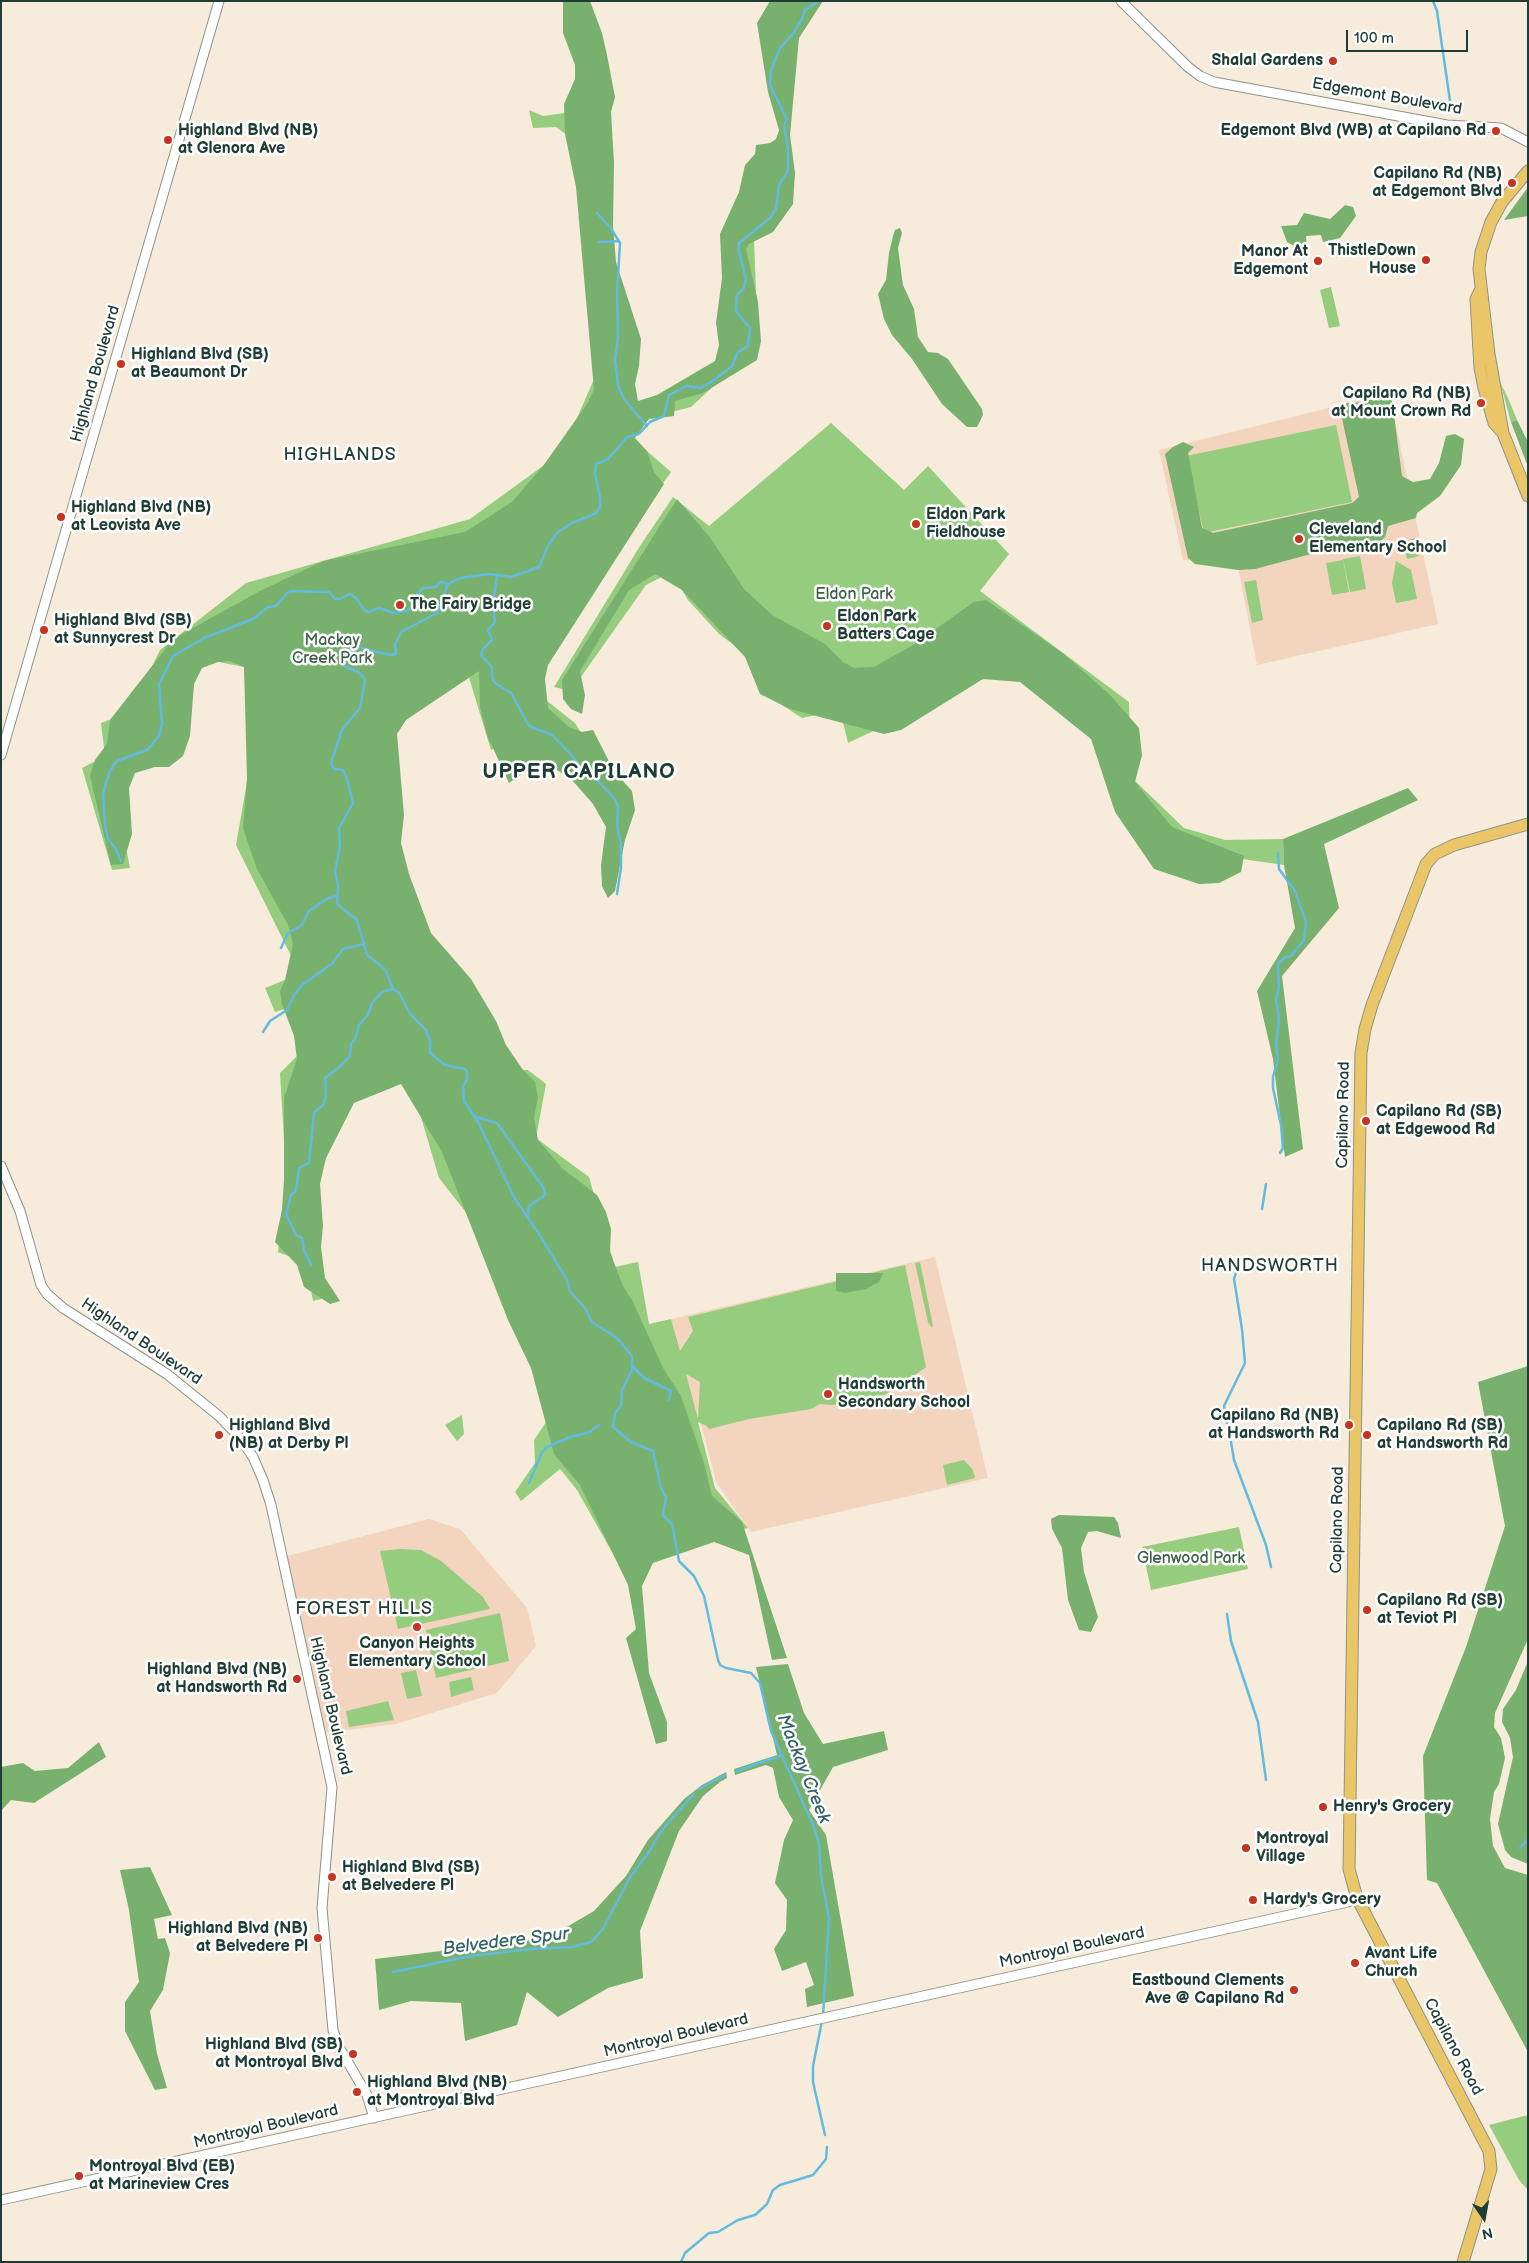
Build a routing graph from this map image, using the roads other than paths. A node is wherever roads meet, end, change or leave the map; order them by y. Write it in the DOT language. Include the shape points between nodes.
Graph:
graph roads {
  1 [pos="219,1"];
  2 [pos="1120,1"];
  3 [pos="1528,142"];
  4 [pos="1528,171"];
  5 [pos="1480,291"];
  6 [pos="1476,313"];
  7 [pos="1489,354"];
  8 [pos="1480,368"];
  9 [pos="1498,402"];
  10 [pos="1503,433"];
  11 [pos="1528,496"];
  12 [pos="1,754"];
  13 [pos="1528,824"];
  14 [pos="1,1166"];
  15 [pos="1357,1898"];
  16 [pos="374,2118"];
  17 [pos="1,2200"];
  18 [pos="1463,2262"];
  1 -- 12 [label="street, Highland Boulevard"];
  2 -- 3 [label="street, Edgemont Boulevard" via="1188,67 1214,82 1447,125 1501,128"];
  4 -- 5 [label="main road" via="1502,202 1491,222 1481,252"];
  5 -- 6 [label="main road" via="1476,299"];
  5 -- 7 [label="main road" via="1485,305"];
  6 -- 7 [label="main road" via="1482,322 1484,344"];
  6 -- 8 [label="main road"];
  7 -- 9 [label="main road"];
  8 -- 9 [label="main road"];
  8 -- 10 [label="main road" via="1494,423"];
  9 -- 10 [label="main road"];
  10 -- 11 [label="main road"];
  13 -- 15 [label="main road, Capilano Road" via="1454,845 1435,854 1426,864 1365,1029 1361,1053 1350,1869"];
  14 -- 16 [label="street, Highland Boulevard" via="20,1211 47,1294 63,1308 168,1374 219,1416 253,1457 271,1505 332,1787 322,1908 333,2030 339,2047 367,2095"];
  15 -- 16 [label="street, Montroyal Boulevard"];
  15 -- 18 [label="main road, Capilano Road" via="1489,2151 1492,2170"];
  16 -- 17 [label="street, Montroyal Boulevard"];
}
